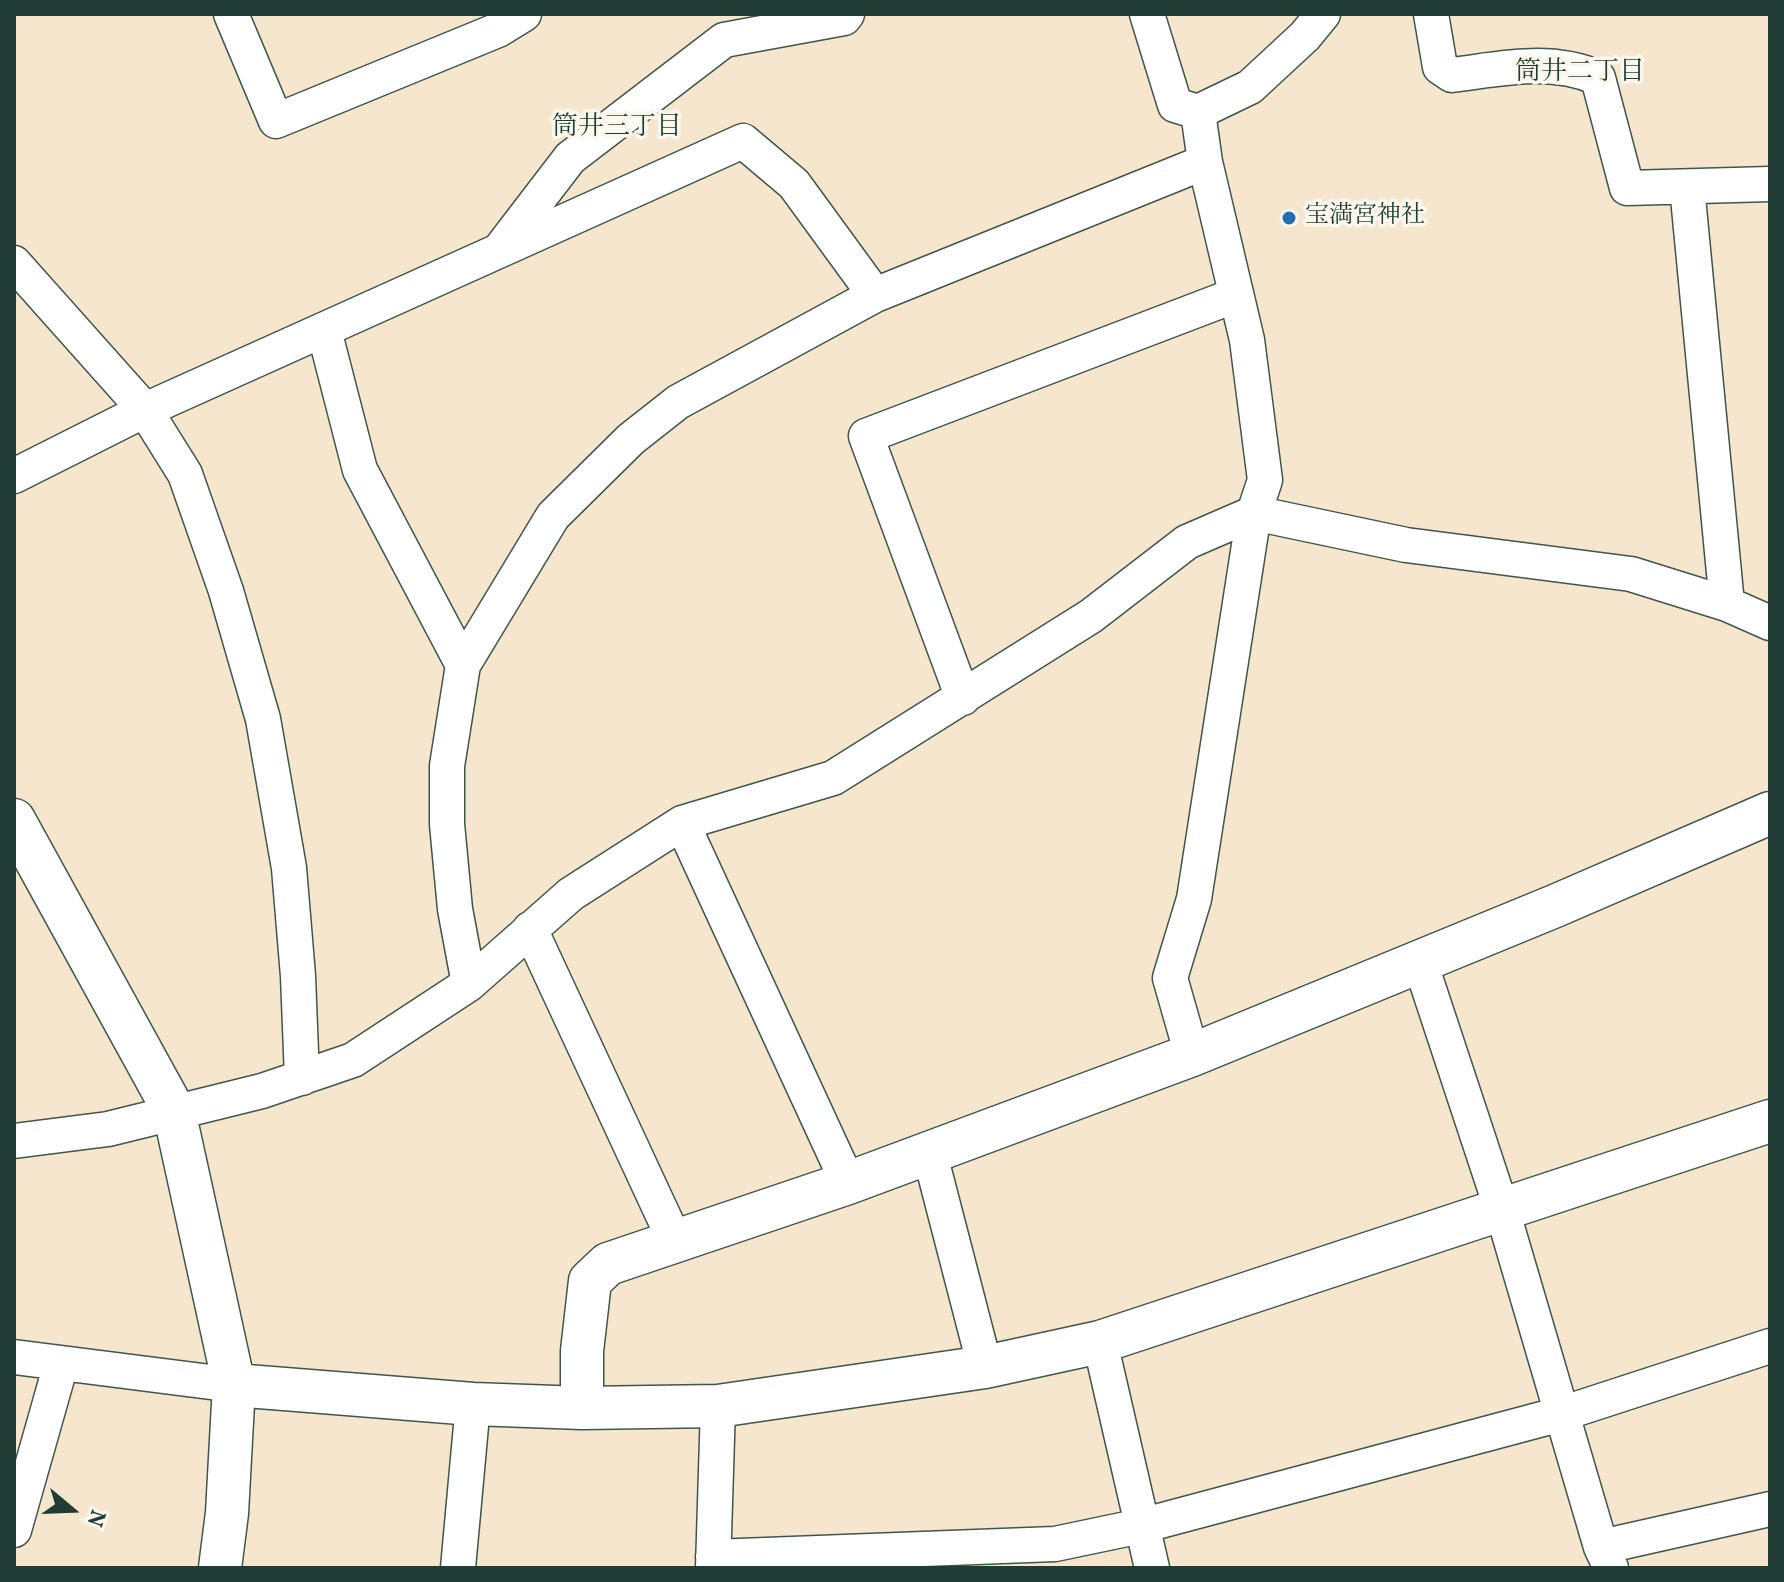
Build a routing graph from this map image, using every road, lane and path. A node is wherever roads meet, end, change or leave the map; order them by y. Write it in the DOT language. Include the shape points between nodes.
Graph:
graph roads {
  1 [pos="231,14"];
  2 [pos="524,14"];
  3 [pos="847,14"];
  4 [pos="1147,14"];
  5 [pos="1323,14"];
  6 [pos="1431,14"];
  7 [pos="1198,112"];
  8 [pos="1205,162"];
  9 [pos="1770,184"];
  10 [pos="1687,187"];
  11 [pos="499,251"];
  12 [pos="14,263"];
  13 [pos="875,295"];
  14 [pos="1236,295"];
  15 [pos="324,330"];
  16 [pos="145,410"];
  17 [pos="14,476"];
  18 [pos="1254,513"];
  19 [pos="1727,604"];
  20 [pos="1770,623"];
  21 [pos="463,665"];
  22 [pos="963,698"];
  23 [pos="1770,813"];
  24 [pos="14,820"];
  25 [pos="682,823"];
  26 [pos="530,929"];
  27 [pos="1420,962"];
  28 [pos="469,984"];
  29 [pos="1192,1055"];
  30 [pos="302,1078"];
  31 [pos="174,1111"];
  32 [pos="1770,1121"];
  33 [pos="14,1141"];
  34 [pos="929,1151"];
  35 [pos="848,1183"];
  36 [pos="1502,1210"];
  37 [pos="675,1241"];
  38 [pos="1100,1342"];
  39 [pos="1770,1346"];
  40 [pos="14,1357"];
  41 [pos="61,1364"];
  42 [pos="985,1367"];
  43 [pos="234,1385"];
  44 [pos="473,1404"];
  45 [pos="718,1406"];
  46 [pos="582,1408"];
  47 [pos="1561,1414"];
  48 [pos="1770,1509"];
  49 [pos="1141,1526"];
  50 [pos="14,1530"];
  51 [pos="1606,1557"];
  52 [pos="713,1563"];
  53 [pos="220,1568"];
  54 [pos="458,1568"];
  55 [pos="1152,1568"];
  1 -- 2 [label="street" via="276,121 498,30"];
  3 -- 11 [label="street" via="724,40 570,158"];
  4 -- 7 [label="street" via="1175,105"];
  5 -- 7 [label="street" via="1250,87"];
  6 -- 10 [label="street" via="1440,67 1452,75 1541,64 1598,78 1627,188"];
  7 -- 8 [label="street"];
  8 -- 13 [label="street"];
  8 -- 14 [label="street"];
  9 -- 10 [label="street"];
  10 -- 19 [label="street"];
  11 -- 13 [label="street" via="743,141 794,184"];
  11 -- 15 [label="street"];
  12 -- 16 [label="street"];
  13 -- 21 [label="street" via="678,402 631,439 553,516"];
  14 -- 18 [label="street" via="1265,480"];
  14 -- 22 [label="street" via="866,436"];
  15 -- 16 [label="street"];
  15 -- 21 [label="street" via="360,470"];
  16 -- 17 [label="street"];
  16 -- 30 [label="street" via="185,474 263,719 289,868"];
  18 -- 19 [label="street" via="1406,545 1631,574"];
  18 -- 22 [label="street" via="1187,542 1091,616"];
  18 -- 29 [label="street" via="1194,899 1170,978"];
  19 -- 20 [label="street"];
  21 -- 28 [label="street" via="447,766 447,824"];
  22 -- 25 [label="street" via="833,778"];
  23 -- 27 [label="street"];
  24 -- 31 [label="street"];
  25 -- 26 [label="street" via="571,894"];
  25 -- 35 [label="street"];
  26 -- 28 [label="street"];
  26 -- 37 [label="street"];
  27 -- 29 [label="street"];
  27 -- 36 [label="street"];
  28 -- 30 [label="street" via="353,1060"];
  29 -- 34 [label="street"];
  30 -- 31 [label="street"];
  31 -- 33 [label="street" via="108,1129"];
  31 -- 43 [label="street"];
  32 -- 36 [label="street"];
  34 -- 35 [label="street"];
  34 -- 42 [label="street"];
  35 -- 37 [label="street"];
  36 -- 38 [label="street"];
  36 -- 47 [label="street"];
  37 -- 46 [label="street" via="608,1264 590,1281"];
  38 -- 42 [label="street"];
  38 -- 49 [label="street"];
  39 -- 47 [label="street"];
  40 -- 41 [label="street"];
  41 -- 43 [label="street"];
  41 -- 50 [label="street"];
  42 -- 45 [label="street"];
  43 -- 44 [label="street"];
  43 -- 53 [label="street"];
  44 -- 46 [label="street"];
  44 -- 54 [label="street"];
  45 -- 46 [label="street"];
  45 -- 52 [label="street"];
  47 -- 49 [label="street"];
  47 -- 51 [label="street"];
  48 -- 51 [label="street"];
  49 -- 52 [label="street" via="1055,1544"];
  49 -- 55 [label="street"];
}
